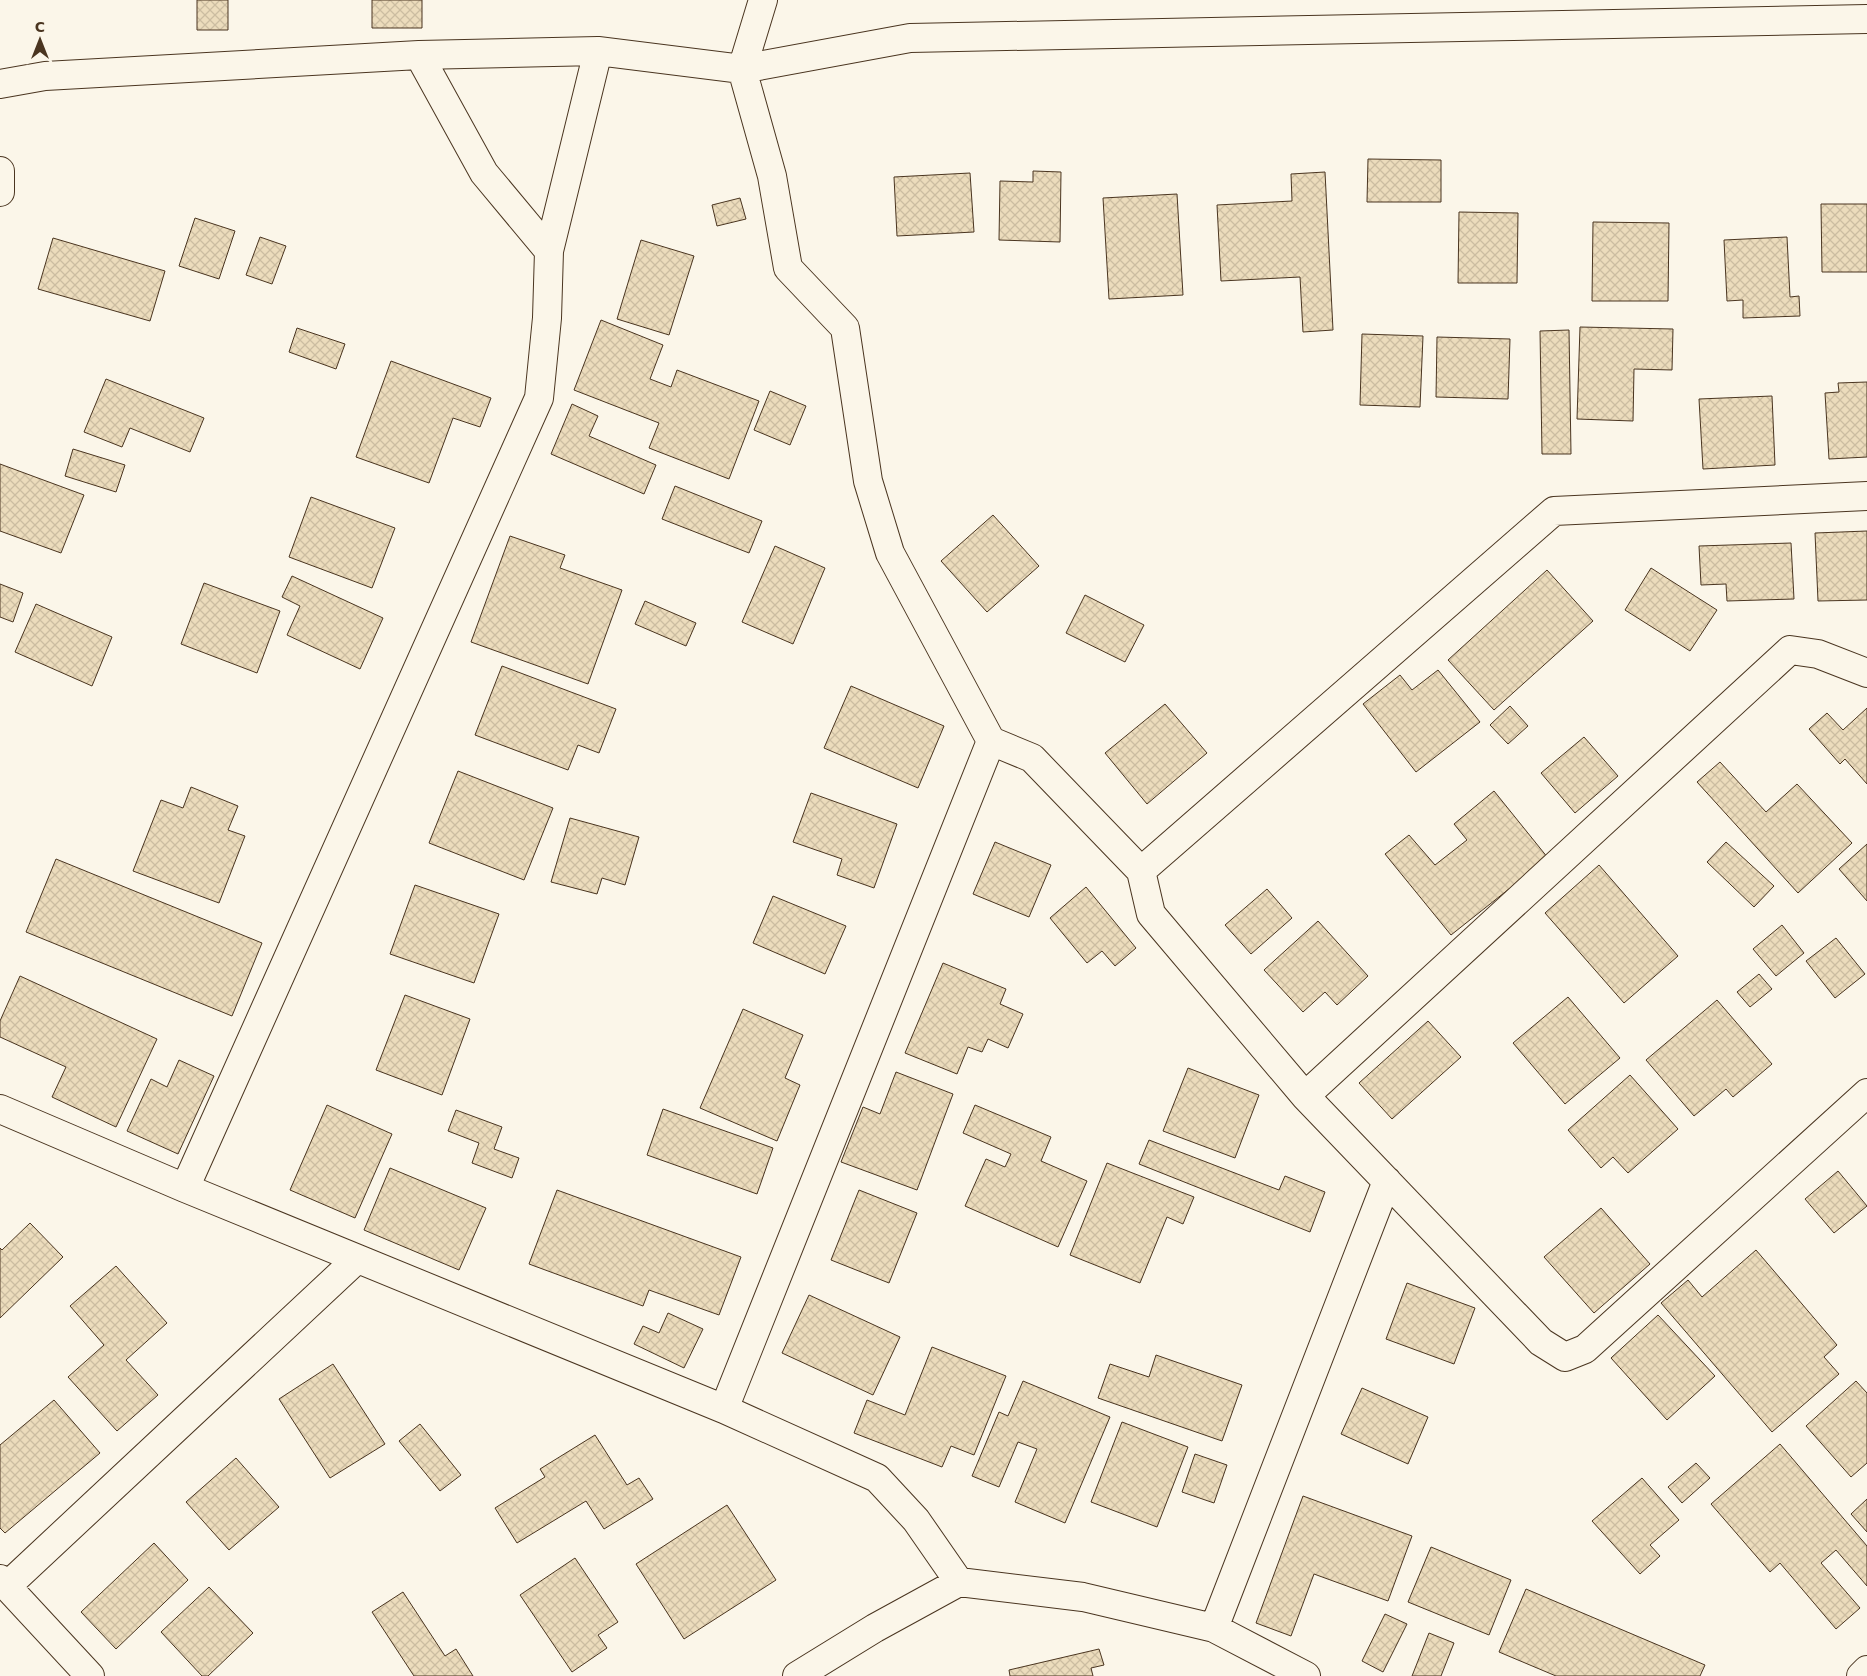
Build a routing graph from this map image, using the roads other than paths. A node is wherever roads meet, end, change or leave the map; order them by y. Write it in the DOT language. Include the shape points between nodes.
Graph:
graph roads {
  1 [pos="763,0"];
  2 [pos="1867,19"];
  3 [pos="598,51"];
  4 [pos="420,55"];
  5 [pos="742,69"];
  6 [pos="0,84"];
  7 [pos="0,171"];
  8 [pos="0,192"];
  9 [pos="549,251"];
  10 [pos="1867,496"];
  11 [pos="1867,673"];
  12 [pos="991,741"];
  13 [pos="1141,871"];
  14 [pos="1867,1093"];
  15 [pos="1305,1096"];
  16 [pos="0,1109"];
  17 [pos="1387,1181"];
  18 [pos="184,1188"];
  19 [pos="358,1259"];
  20 [pos="724,1409"];
  21 [pos="4,1582"];
  22 [pos="959,1582"];
  23 [pos="1214,1628"];
  24 [pos="1867,1670"];
  25 [pos="90,1676"];
  26 [pos="797,1676"];
  27 [pos="1306,1676"];
  28 [pos="1861,1676"];
  1 -- 5 [label="street"];
  2 -- 5 [label="street" via="910,38"];
  3 -- 4 [label="street"];
  3 -- 5 [label="street"];
  3 -- 9 [label="street"];
  4 -- 6 [label="street" via="45,76"];
  4 -- 9 [label="street" via="484,173"];
  5 -- 12 [label="street" via="772,176 788,268 845,328 868,481 890,553"];
  7 -- 8 [label="street"];
  9 -- 18 [label="street" via="547,318 539,398"];
  10 -- 13 [label="street" via="1554,511"];
  11 -- 15 [label="street" via="1818,654 1790,650"];
  12 -- 13 [label="street" via="1032,758"];
  12 -- 20 [label="street"];
  13 -- 15 [label="street" via="1151,914"];
  14 -- 17 [label="street" via="1585,1349 1565,1356 1542,1342"];
  15 -- 17 [label="street"];
  16 -- 18 [label="street"];
  17 -- 23 [label="street"];
  18 -- 19 [label="street"];
  19 -- 20 [label="street"];
  19 -- 21 [label="street"];
  20 -- 22 [label="street" via="877,1478 916,1520"];
  21 -- 25 [label="street"];
  22 -- 23 [label="street" via="1083,1597"];
  22 -- 26 [label="street"];
  23 -- 27 [label="street"];
  24 -- 28 [label="street"];
}
